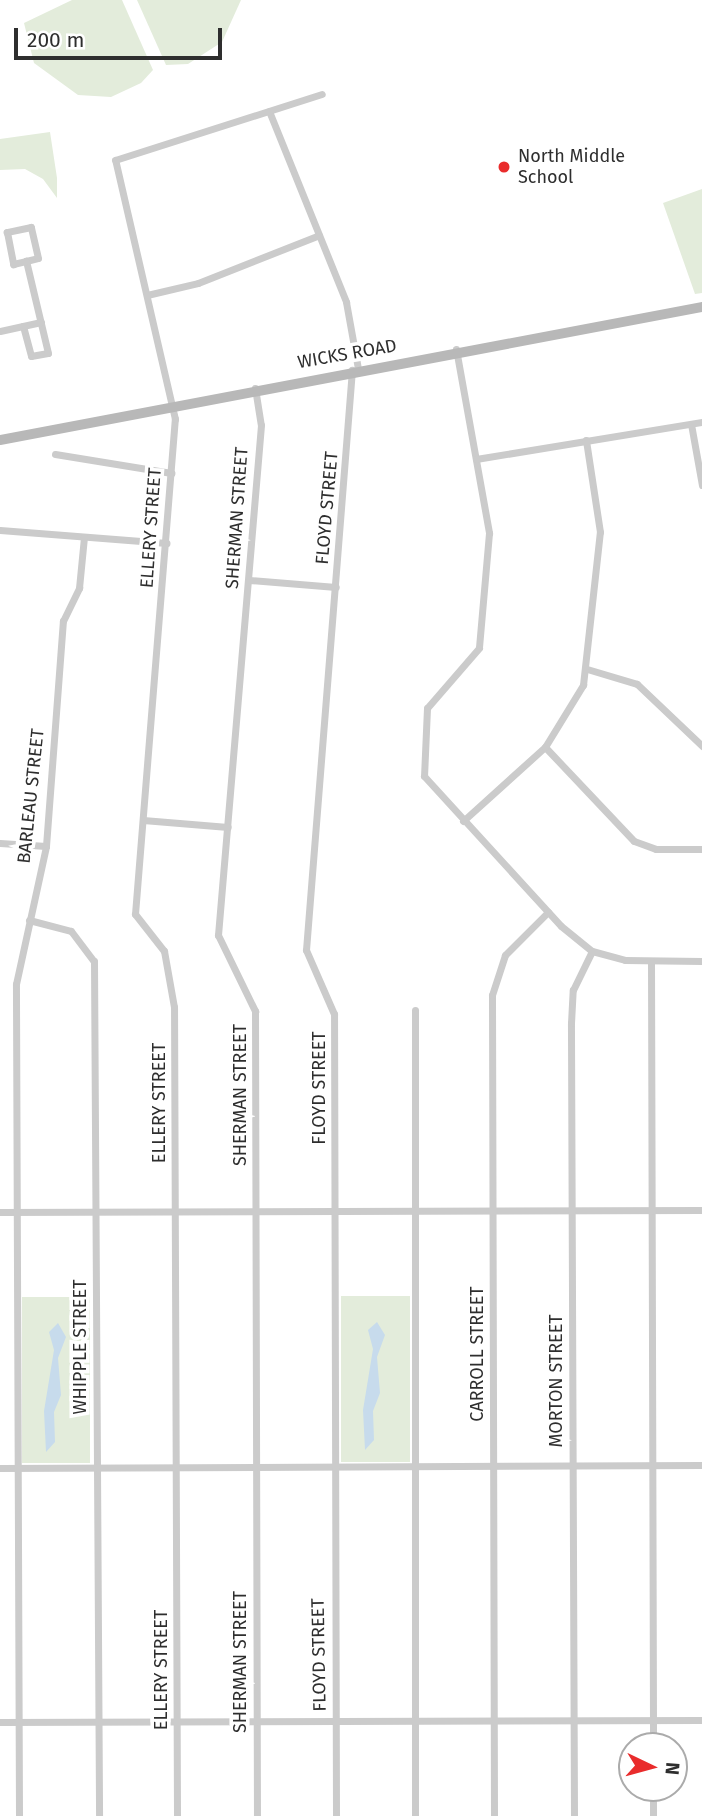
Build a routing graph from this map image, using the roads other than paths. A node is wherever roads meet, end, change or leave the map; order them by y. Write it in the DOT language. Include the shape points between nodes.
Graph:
graph roads {
  1 [pos="322,94"];
  2 [pos="269,111"];
  3 [pos="319,234"];
  4 [pos="26,261"];
  5 [pos="147,295"];
  6 [pos="702,307"];
  7 [pos="41,322"];
  8 [pos="23,326"];
  9 [pos="0,331"];
  10 [pos="456,349"];
  11 [pos="355,369"];
  12 [pos="255,387"];
  13 [pos="173,404"];
  14 [pos="702,422"];
  15 [pos="691,424"];
  16 [pos="0,440"];
  17 [pos="586,440"];
  18 [pos="54,454"];
  19 [pos="476,459"];
  20 [pos="171,473"];
  21 [pos="702,485"];
  22 [pos="0,530"];
  23 [pos="84,537"];
  24 [pos="166,543"];
  25 [pos="249,580"];
  26 [pos="336,587"];
  27 [pos="587,669"];
  28 [pos="702,746"];
  29 [pos="545,747"];
  30 [pos="143,820"];
  31 [pos="463,821"];
  32 [pos="228,827"];
  33 [pos="0,843"];
  34 [pos="46,846"];
  35 [pos="702,849"];
  36 [pos="548,912"];
  37 [pos="29,920"];
  38 [pos="592,951"];
  39 [pos="651,961"];
  40 [pos="702,961"];
  41 [pos="415,1010"];
  42 [pos="493,1210"];
  43 [pos="572,1210"];
  44 [pos="651,1210"];
  45 [pos="702,1210"];
  46 [pos="414,1211"];
  47 [pos="0,1212"];
  48 [pos="15,1212"];
  49 [pos="95,1212"];
  50 [pos="175,1212"];
  51 [pos="256,1212"];
  52 [pos="334,1212"];
  53 [pos="572,1465"];
  54 [pos="651,1465"];
  55 [pos="702,1465"];
  56 [pos="333,1466"];
  57 [pos="413,1466"];
  58 [pos="492,1466"];
  59 [pos="0,1468"];
  60 [pos="17,1468"];
  61 [pos="96,1468"];
  62 [pos="175,1468"];
  63 [pos="255,1468"];
  64 [pos="415,1720"];
  65 [pos="494,1720"];
  66 [pos="574,1720"];
  67 [pos="652,1720"];
  68 [pos="702,1720"];
  69 [pos="177,1721"];
  70 [pos="336,1721"];
  71 [pos="0,1722"];
  72 [pos="19,1722"];
  73 [pos="98,1722"];
  74 [pos="256,1722"];
  75 [pos="652,1732"];
  76 [pos="19,1816"];
  77 [pos="99,1816"];
  78 [pos="177,1816"];
  79 [pos="257,1816"];
  80 [pos="336,1816"];
  81 [pos="415,1816"];
  82 [pos="494,1816"];
  83 [pos="574,1816"];
  1 -- 2 [label="street"];
  2 -- 3 [label="street, FLOYD STREET"];
  2 -- 5 [label="street, ELLERY STREET" via="115,160"];
  3 -- 5 [label="street" via="198,284"];
  3 -- 11 [label="street, FLOYD STREET" via="346,302"];
  4 -- 4 [label="street" via="13,264 7,232 31,227 38,258"];
  4 -- 7 [label="street"];
  5 -- 13 [label="street, ELLERY STREET"];
  6 -- 10 [label="main road, WICKS ROAD"];
  7 -- 8 [label="street"];
  7 -- 8 [label="street" via="48,353 31,356"];
  8 -- 9 [label="street"];
  10 -- 11 [label="main road, WICKS ROAD"];
  10 -- 19 [label="street"];
  11 -- 12 [label="main road, WICKS ROAD"];
  11 -- 26 [label="street, FLOYD STREET"];
  12 -- 13 [label="main road, WICKS ROAD"];
  12 -- 25 [label="street, SHERMAN STREET" via="261,425"];
  13 -- 16 [label="main road, WICKS ROAD"];
  13 -- 20 [label="street, ELLERY STREET"];
  14 -- 15 [label="street"];
  15 -- 17 [label="street"];
  15 -- 21 [label="street"];
  17 -- 19 [label="street"];
  17 -- 27 [label="street" via="600,532"];
  18 -- 20 [label="street"];
  19 -- 31 [label="street" via="489,533 479,648 427,708 422,766 433,790"];
  20 -- 24 [label="street, ELLERY STREET"];
  22 -- 23 [label="street"];
  23 -- 24 [label="street"];
  23 -- 34 [label="street, BARLEAU STREET" via="79,588 63,621"];
  24 -- 30 [label="street, ELLERY STREET"];
  25 -- 26 [label="street"];
  25 -- 32 [label="street, SHERMAN STREET"];
  26 -- 52 [label="street, FLOYD STREET" via="306,950 334,1014"];
  27 -- 28 [label="street" via="637,684"];
  27 -- 29 [label="street" via="571,713"];
  29 -- 31 [label="street"];
  29 -- 35 [label="street" via="634,841 656,849"];
  30 -- 32 [label="street"];
  30 -- 50 [label="street, ELLERY STREET" via="135,914 164,951 174,1007"];
  31 -- 36 [label="street"];
  32 -- 51 [label="street, SHERMAN STREET" via="219,946 255,1012"];
  33 -- 34 [label="street"];
  34 -- 37 [label="street, BARLEAU STREET"];
  36 -- 38 [label="street"];
  36 -- 42 [label="street, CARROLL STREET" via="509,949 492,995"];
  37 -- 48 [label="street, BARLEAU STREET" via="15,1006"];
  37 -- 49 [label="street, WHIPPLE STREET" via="71,931 94,961"];
  38 -- 39 [label="street"];
  38 -- 43 [label="street, MORTON STREET" via="572,1001"];
  39 -- 40 [label="street"];
  39 -- 44 [label="street"];
  41 -- 46 [label="street"];
  42 -- 43 [label="street"];
  42 -- 46 [label="street"];
  42 -- 58 [label="street, CARROLL STREET"];
  43 -- 44 [label="street"];
  43 -- 53 [label="street, MORTON STREET"];
  44 -- 45 [label="street"];
  44 -- 54 [label="street"];
  46 -- 52 [label="street"];
  46 -- 57 [label="street"];
  47 -- 48 [label="street"];
  48 -- 49 [label="street"];
  48 -- 60 [label="street, BARLEAU STREET"];
  49 -- 50 [label="street"];
  49 -- 61 [label="street, WHIPPLE STREET"];
  50 -- 51 [label="street"];
  50 -- 62 [label="street, ELLERY STREET"];
  51 -- 52 [label="street"];
  51 -- 63 [label="street, SHERMAN STREET"];
  52 -- 56 [label="street, FLOYD STREET"];
  53 -- 54 [label="street"];
  53 -- 58 [label="street"];
  53 -- 66 [label="street, MORTON STREET"];
  54 -- 55 [label="street"];
  54 -- 67 [label="street"];
  56 -- 57 [label="street"];
  56 -- 63 [label="street"];
  56 -- 70 [label="street, FLOYD STREET"];
  57 -- 58 [label="street"];
  57 -- 64 [label="street"];
  58 -- 65 [label="street, CARROLL STREET"];
  59 -- 60 [label="street"];
  60 -- 61 [label="street"];
  60 -- 72 [label="street, BARLEAU STREET"];
  61 -- 62 [label="street"];
  61 -- 73 [label="street, WHIPPLE STREET"];
  62 -- 63 [label="street"];
  62 -- 69 [label="street, ELLERY STREET"];
  63 -- 74 [label="street, SHERMAN STREET"];
  64 -- 65 [label="street"];
  64 -- 70 [label="street"];
  64 -- 81 [label="street"];
  65 -- 66 [label="street"];
  65 -- 82 [label="street, CARROLL STREET"];
  66 -- 67 [label="street"];
  66 -- 83 [label="street, MORTON STREET"];
  67 -- 68 [label="street"];
  67 -- 75 [label="street"];
  69 -- 73 [label="street"];
  69 -- 74 [label="street"];
  69 -- 78 [label="street, ELLERY STREET"];
  70 -- 74 [label="street"];
  70 -- 80 [label="street, FLOYD STREET"];
  71 -- 72 [label="street"];
  72 -- 73 [label="street"];
  72 -- 76 [label="street, BARLEAU STREET"];
  73 -- 77 [label="street, WHIPPLE STREET"];
  74 -- 79 [label="street, SHERMAN STREET"];
}
